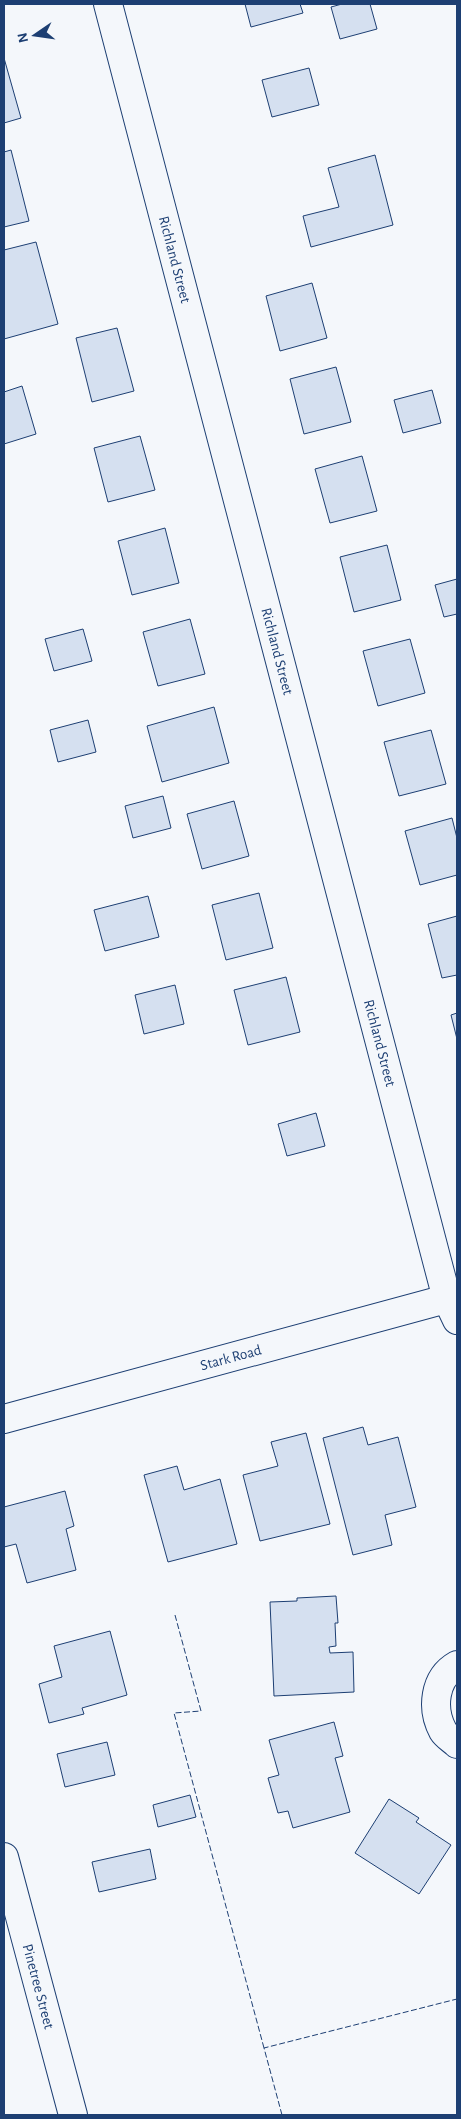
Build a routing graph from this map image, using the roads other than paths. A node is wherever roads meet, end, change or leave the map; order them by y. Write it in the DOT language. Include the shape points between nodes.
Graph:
graph roads {
  1 [pos="108,4"];
  2 [pos="454,1305"];
  3 [pos="4,1419"];
  4 [pos="457,1665"];
  5 [pos="457,1744"];
  6 [pos="4,1856"];
  7 [pos="73,2115"];
  1 -- 2 [label="street, Richland Street"];
  2 -- 3 [label="street, Stark Road"];
  4 -- 5 [label="street" via="449,1669 440,1683 436,1698 437,1715 444,1732"];
  6 -- 7 [label="street, Pinetree Street"];
}
